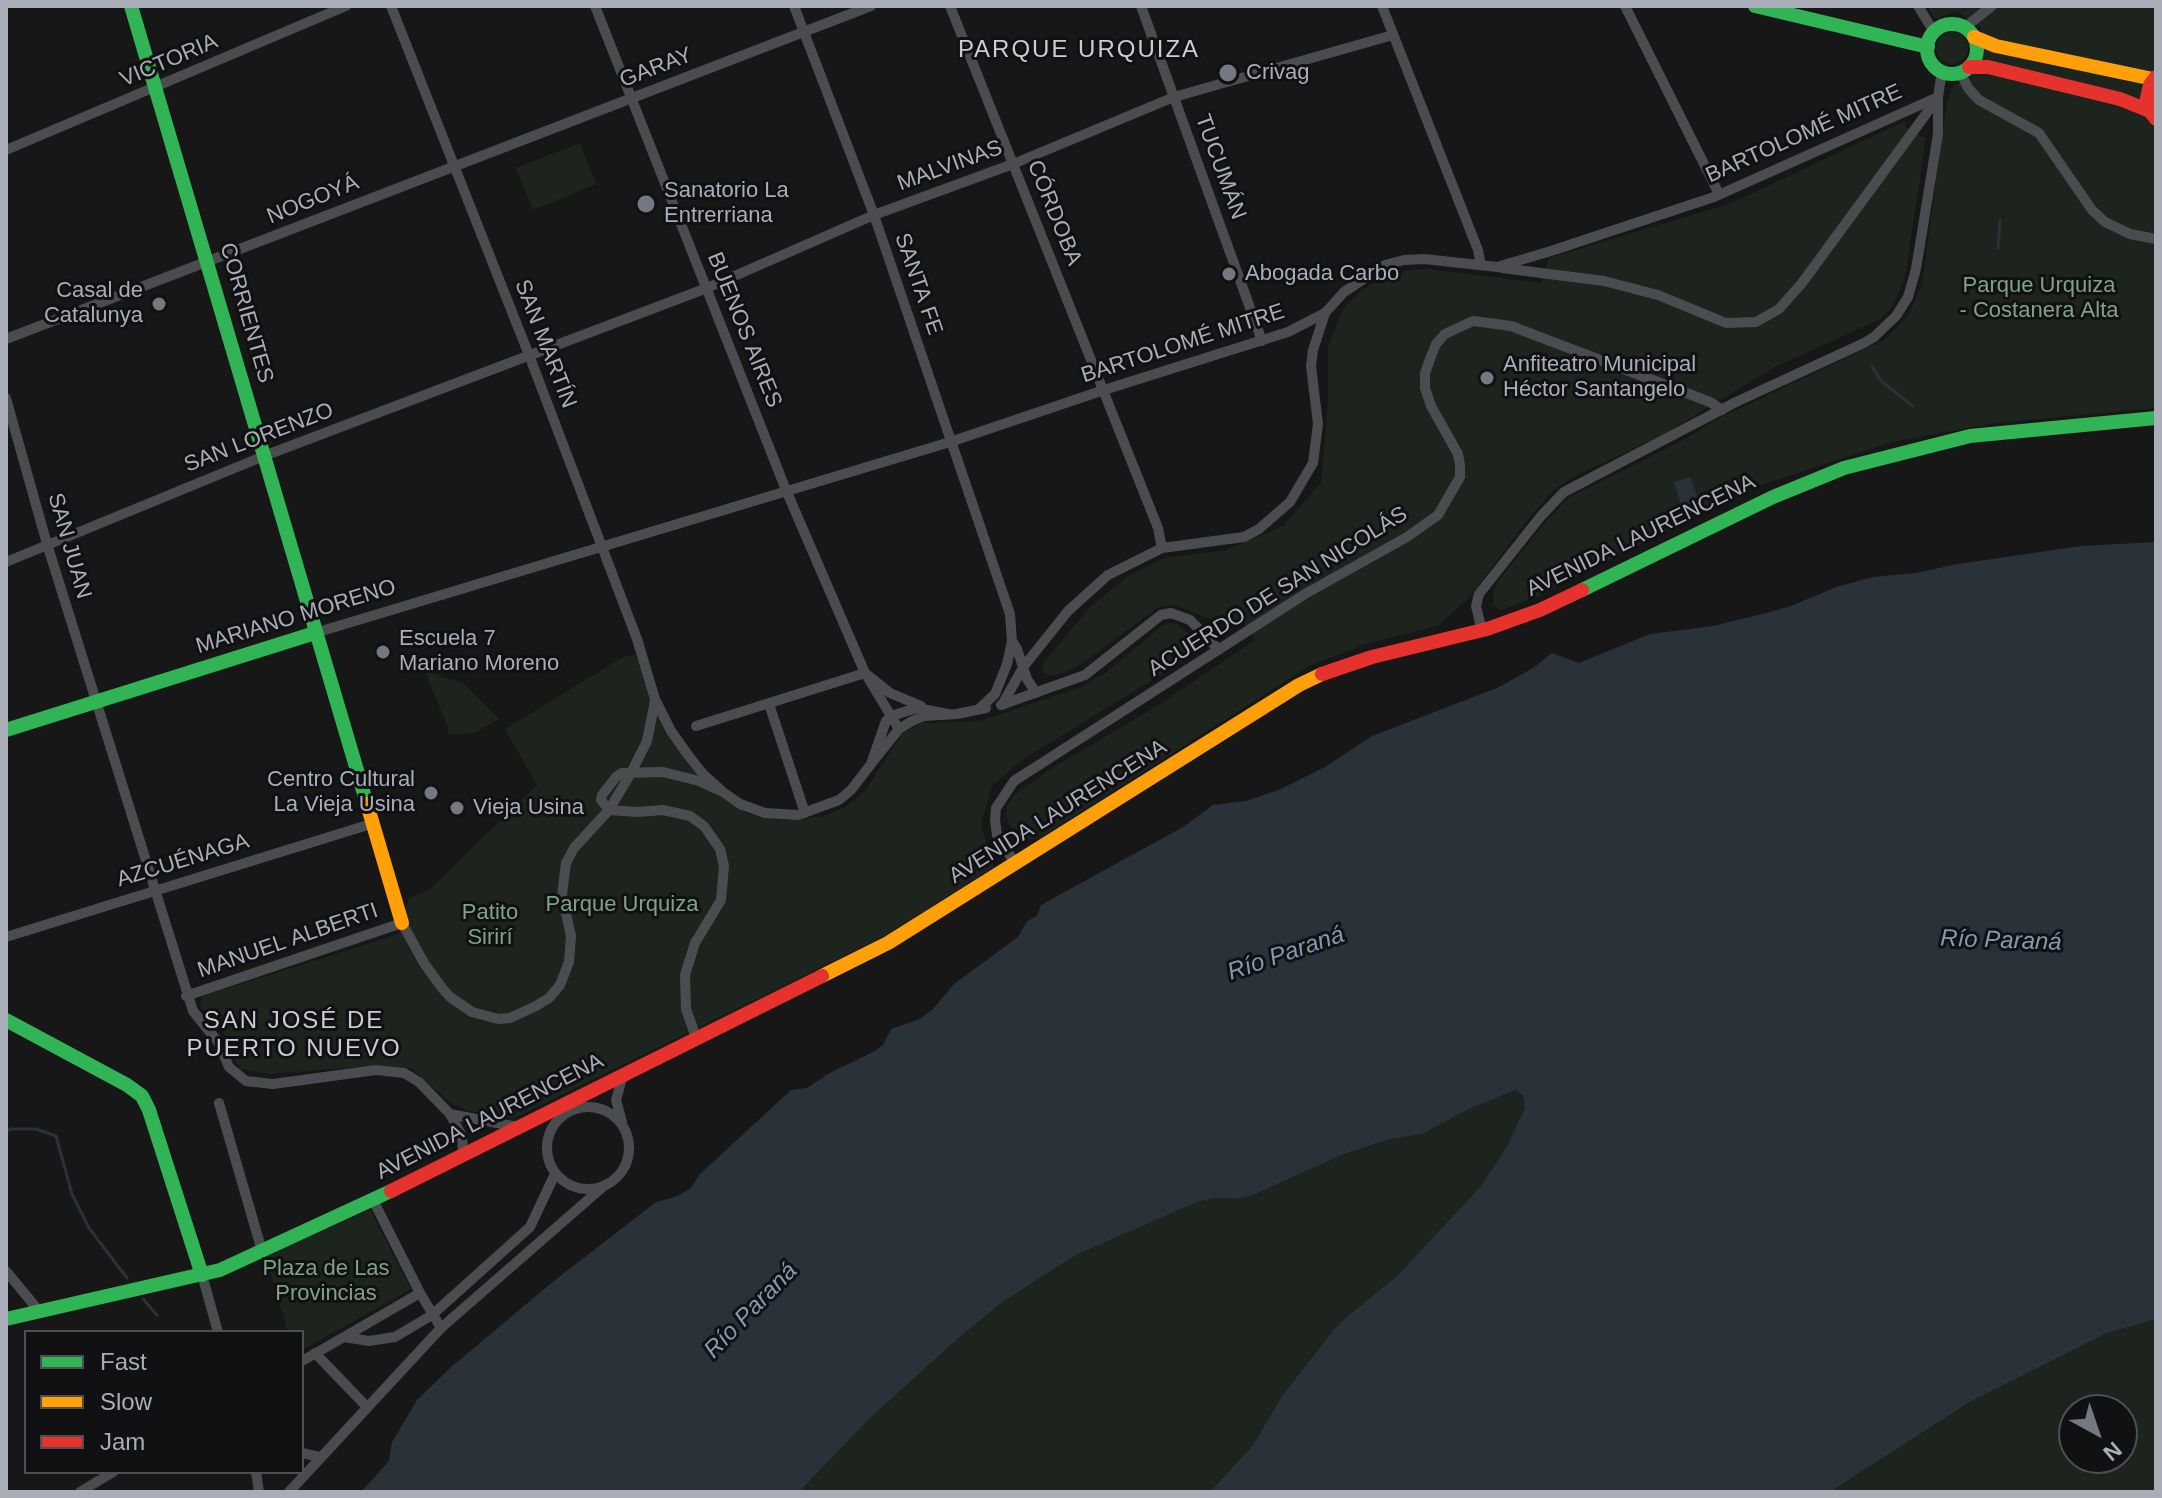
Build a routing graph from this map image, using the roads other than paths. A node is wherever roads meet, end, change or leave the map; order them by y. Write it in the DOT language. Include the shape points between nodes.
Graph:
graph roads {
  1 [pos="131,6"];
  2 [pos="346,6"];
  3 [pos="391,6"];
  4 [pos="595,6"];
  5 [pos="794,6"];
  6 [pos="871,6"];
  7 [pos="950,6"];
  8 [pos="1141,6"];
  9 [pos="1382,6"];
  10 [pos="1625,6"];
  11 [pos="1755,6"];
  12 [pos="1918,6"];
  13 [pos="1992,6"];
  14 [pos="804,31"];
  15 [pos="1934,32"];
  16 [pos="1970,32"];
  17 [pos="1393,35"];
  18 [pos="1928,47"];
  19 [pos="1965,69"];
  20 [pos="1942,71"];
  21 [pos="2155,78"];
  22 [pos="156,89"];
  23 [pos="1174,97"];
  24 [pos="1938,97"];
  25 [pos="631,99"];
  26 [pos="2153,115"];
  27 [pos="6,150"];
  28 [pos="1013,164"];
  29 [pos="455,166"];
  30 [pos="1719,194"];
  31 [pos="874,215"];
  32 [pos="2156,239"];
  33 [pos="208,263"];
  34 [pos="1481,265"];
  35 [pos="1497,267"];
  36 [pos="707,288"];
  37 [pos="1325,313"];
  38 [pos="6,339"];
  39 [pos="1262,341"];
  40 [pos="529,355"];
  41 [pos="1104,390"];
  42 [pos="6,398"];
  43 [pos="1722,410"];
  44 [pos="2156,418"];
  45 [pos="950,442"];
  46 [pos="264,456"];
  47 [pos="786,490"];
  48 [pos="47,544"];
  49 [pos="601,548"];
  50 [pos="1162,548"];
  51 [pos="6,562"];
  52 [pos="1482,631"];
  53 [pos="315,633"];
  54 [pos="1012,641"];
  55 [pos="1219,650"];
  56 [pos="1024,666"];
  57 [pos="865,673"];
  58 [pos="1036,693"];
  59 [pos="655,699"];
  60 [pos="95,704"];
  61 [pos="769,704"];
  62 [pos="1002,705"];
  63 [pos="928,709"];
  64 [pos="979,709"];
  65 [pos="948,714"];
  66 [pos="891,716"];
  67 [pos="696,726"];
  68 [pos="7,728"];
  69 [pos="899,729"];
  70 [pos="871,764"];
  71 [pos="631,773"];
  72 [pos="723,792"];
  73 [pos="609,810"];
  74 [pos="805,813"];
  75 [pos="371,824"];
  76 [pos="1016,865"];
  77 [pos="155,890"];
  78 [pos="402,923"];
  79 [pos="6,937"];
  80 [pos="186,996"];
  81 [pos="6,1020"];
  82 [pos="697,1040"];
  83 [pos="623,1075"];
  84 [pos="219,1103"];
  85 [pos="450,1114"];
  86 [pos="518,1127"];
  87 [pos="624,1127"];
  88 [pos="463,1154"];
  89 [pos="555,1174"];
  90 [pos="605,1185"];
  91 [pos="373,1200"];
  92 [pos="262,1251"];
  93 [pos="6,1271"];
  94 [pos="202,1275"];
  95 [pos="420,1293"];
  96 [pos="39,1311"];
  97 [pos="432,1315"];
  98 [pos="6,1319"];
  99 [pos="441,1328"];
  100 [pos="217,1330"];
  101 [pos="344,1337"];
  102 [pos="315,1353"];
  103 [pos="304,1360"];
  104 [pos="367,1407"];
  105 [pos="304,1453"];
  106 [pos="320,1457"];
  107 [pos="110,1474"];
  108 [pos="80,1492"];
  109 [pos="289,1492"];
  1 -- 22 [label="street, CORRIENTES"];
  2 -- 22 [label="street, VICTORIA"];
  3 -- 29 [label="street, SAN MARTÍN"];
  4 -- 25 [label="street, BUENOS AIRES"];
  5 -- 14 [label="street, SANTA FE"];
  6 -- 14 [label="street, GARAY"];
  7 -- 28 [label="street, CÓRDOBA"];
  8 -- 23 [label="street, TUCUMÁN"];
  9 -- 17 [label="street"];
  10 -- 30 [label="street"];
  11 -- 18 [label="street"];
  12 -- 15 [label="street"];
  13 -- 16 [label="street"];
  14 -- 25 [label="street, GARAY"];
  14 -- 31 [label="street, SANTA FE"];
  15 -- 16 [label="street" via="1949,24"];
  15 -- 18 [label="street"];
  16 -- 19 [label="street" via="1977,53"];
  16 -- 21 [label="street" via="1996,46"];
  17 -- 23 [label="street, MALVINAS"];
  17 -- 34 [label="street"];
  18 -- 20 [label="street" via="1931,61"];
  19 -- 20 [label="street"];
  19 -- 26 [label="street" via="1988,67 2120,99"];
  19 -- 32 [label="street" via="1968,88 1979,100 2039,133 2105,222"];
  20 -- 24 [label="street"];
  21 -- 26 [label="street" via="2147,98"];
  22 -- 27 [label="street, VICTORIA"];
  22 -- 33 [label="street, CORRIENTES"];
  23 -- 28 [label="street, MALVINAS"];
  23 -- 39 [label="street, TUCUMÁN"];
  24 -- 30 [label="street, BARTOLOMÉ MITRE"];
  24 -- 35 [label="street" via="1802,283 1779,309 1756,322 1726,323 1658,295 1604,281"];
  24 -- 43 [label="street" via="1938,134 1916,269 1904,306 1874,337"];
  25 -- 29 [label="street, GARAY"];
  25 -- 36 [label="street, BUENOS AIRES"];
  28 -- 31 [label="street, MALVINAS"];
  28 -- 41 [label="street, CÓRDOBA"];
  29 -- 33 [label="street, NOGOYÁ"];
  29 -- 40 [label="street, SAN MARTÍN"];
  30 -- 35 [label="street, BARTOLOMÉ MITRE"];
  31 -- 36 [label="street, MALVINAS"];
  31 -- 45 [label="street, SANTA FE"];
  33 -- 38 [label="street, NOGOYÁ"];
  33 -- 46 [label="street, CORRIENTES"];
  34 -- 35 [label="street, BARTOLOMÉ MITRE"];
  34 -- 37 [label="street, BARTOLOMÉ MITRE" via="1424,259 1385,265 1344,292"];
  36 -- 40 [label="street, MALVINAS"];
  36 -- 47 [label="street, BUENOS AIRES"];
  37 -- 39 [label="street, BARTOLOMÉ MITRE"];
  37 -- 50 [label="street" via="1311,366 1317,442 1300,487 1277,515 1244,537"];
  39 -- 41 [label="street, BARTOLOMÉ MITRE"];
  40 -- 46 [label="street, SAN LORENZO"];
  40 -- 49 [label="street, SAN MARTÍN"];
  41 -- 45 [label="street, BARTOLOMÉ MITRE"];
  41 -- 50 [label="street, CÓRDOBA"];
  42 -- 48 [label="street, SAN JUAN"];
  43 -- 52 [label="street" via="1558,498 1479,594"];
  43 -- 55 [label="street, ACUERDO DE SAN NICOLÁS" via="1511,326 1484,321 1458,326 1436,344 1425,373 1431,406 1460,465 1460,477 1438,515"];
  44 -- 52 [label="street, AVENIDA LAURENCENA" via="1970,436 1844,468 1540,610"];
  45 -- 47 [label="street, BARTOLOMÉ MITRE"];
  45 -- 54 [label="street, SANTA FE" via="1010,614"];
  46 -- 48 [label="street, SAN LORENZO"];
  46 -- 53 [label="street, CORRIENTES"];
  47 -- 49 [label="street, BARTOLOMÉ MITRE"];
  47 -- 57 [label="street, BUENOS AIRES"];
  48 -- 51 [label="street, SAN LORENZO"];
  48 -- 60 [label="street, SAN JUAN"];
  49 -- 53 [label="street, MARIANO MORENO"];
  49 -- 59 [label="street, SAN MARTÍN"];
  50 -- 56 [label="street" via="1108,575 1085,594"];
  52 -- 76 [label="street, AVENIDA LAURENCENA" via="1346,665 1299,685"];
  53 -- 60 [label="street, MARIANO MORENO"];
  53 -- 75 [label="street, CORRIENTES"];
  54 -- 56 [label="street"];
  54 -- 64 [label="street" via="995,694"];
  55 -- 58 [label="street" via="1190,620 1161,615 1085,675"];
  55 -- 76 [label="street, ACUERDO DE SAN NICOLÁS" via="1014,781 996,808 995,820 997,835"];
  56 -- 58 [label="street"];
  56 -- 62 [label="street"];
  57 -- 61 [label="street"];
  57 -- 63 [label="street" via="890,693"];
  57 -- 66 [label="street, BUENOS AIRES"];
  58 -- 62 [label="street"];
  59 -- 71 [label="street" via="647,741"];
  59 -- 72 [label="street, SAN MARTÍN" via="688,755"];
  60 -- 68 [label="street, MARIANO MORENO"];
  60 -- 77 [label="street, SAN JUAN"];
  61 -- 67 [label="street"];
  61 -- 74 [label="street"];
  62 -- 64 [label="street"];
  63 -- 65 [label="street"];
  63 -- 66 [label="street"];
  64 -- 65 [label="street"];
  65 -- 69 [label="street" via="924,716"];
  66 -- 69 [label="street"];
  66 -- 70 [label="street"];
  69 -- 70 [label="street"];
  70 -- 74 [label="street" via="839,800"];
  71 -- 72 [label="street" via="675,774"];
  71 -- 73 [label="street"];
  72 -- 74 [label="street" via="765,813"];
  73 -- 78 [label="street" via="566,863 562,895 572,947 566,972 549,998 526,1012 498,1019 472,1012 450,997"];
  73 -- 82 [label="street" via="690,816 720,849 721,900 695,943 685,975 686,1009"];
  75 -- 77 [label="street, AZCUÉNAGA"];
  75 -- 78 [label="street, CORRIENTES"];
  76 -- 82 [label="street, AVENIDA LAURENCENA" via="888,943"];
  77 -- 79 [label="street, AZCUÉNAGA"];
  77 -- 80 [label="street, SAN JUAN"];
  78 -- 80 [label="street, MANUEL ALBERTI"];
  80 -- 85 [label="street, SAN JUAN" via="218,1042 224,1061 242,1079 273,1084 399,1071 419,1082"];
  81 -- 94 [label="street" via="142,1096"];
  82 -- 83 [label="street, AVENIDA LAURENCENA"];
  83 -- 86 [label="street, AVENIDA LAURENCENA"];
  83 -- 87 [label="street" via="616,1100"];
  84 -- 92 [label="street"];
  85 -- 86 [label="street"];
  85 -- 88 [label="street" via="462,1136"];
  86 -- 88 [label="street, AVENIDA LAURENCENA"];
  87 -- 89 [label="street" via="595,1107 582,1106 562,1116 549,1148"];
  87 -- 90 [label="street" via="629,1153 625,1166"];
  88 -- 91 [label="street, AVENIDA LAURENCENA"];
  89 -- 90 [label="street" via="582,1189"];
  89 -- 97 [label="street" via="530,1227"];
  90 -- 99 [label="street"];
  91 -- 92 [label="street, AVENIDA LAURENCENA"];
  91 -- 95 [label="street"];
  92 -- 94 [label="street, AVENIDA LAURENCENA"];
  93 -- 96 [label="street"];
  94 -- 96 [label="street, AVENIDA LAURENCENA"];
  94 -- 100 [label="street"];
  95 -- 97 [label="street"];
  95 -- 101 [label="street"];
  96 -- 98 [label="street, AVENIDA LAURENCENA"];
  97 -- 99 [label="street"];
  97 -- 101 [label="street" via="395,1337"];
  99 -- 104 [label="street"];
  101 -- 102 [label="street"];
  102 -- 103 [label="street"];
  102 -- 104 [label="street"];
  104 -- 106 [label="street"];
  105 -- 106 [label="street"];
  106 -- 109 [label="street"];
  107 -- 108 [label="street"];
}
